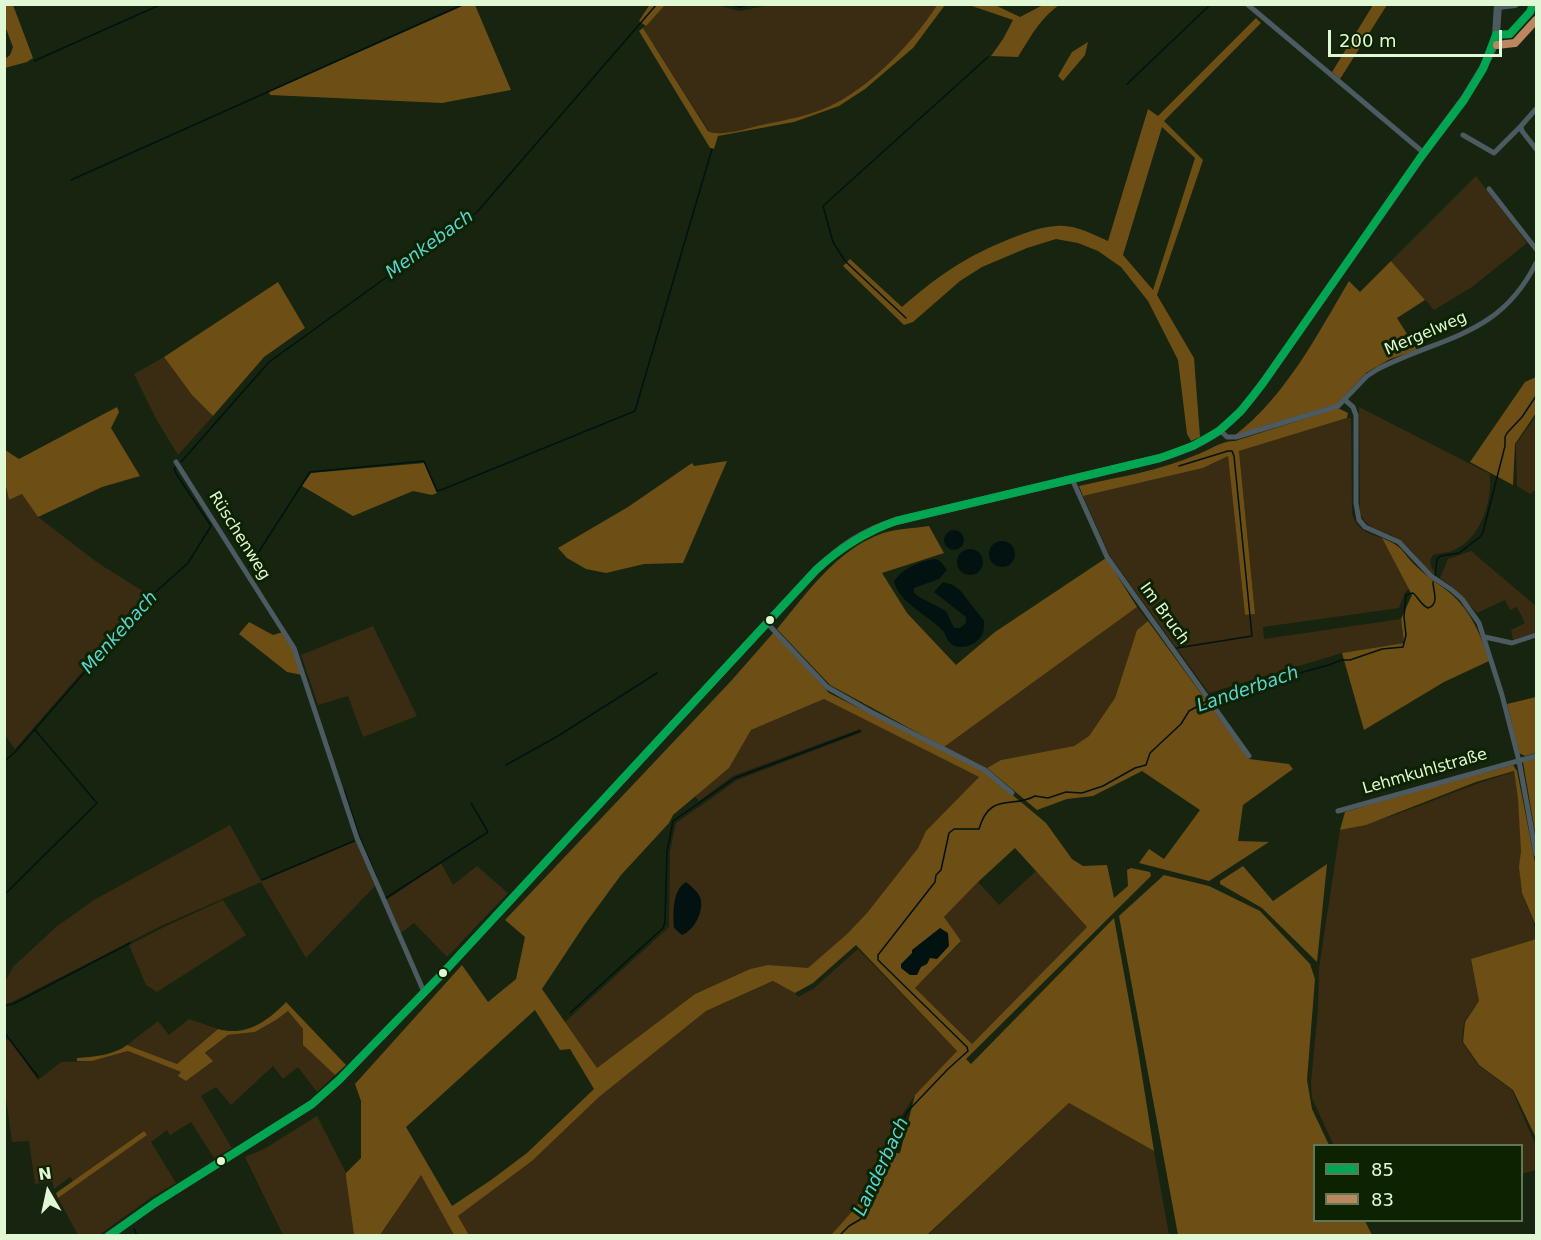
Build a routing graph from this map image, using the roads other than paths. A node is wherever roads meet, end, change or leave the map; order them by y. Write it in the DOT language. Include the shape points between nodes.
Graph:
graph roads {
  1 [pos="1247,4"];
  2 [pos="1515,4"];
  3 [pos="1498,5"];
  4 [pos="1535,5"];
  5 [pos="1496,35"];
  6 [pos="1536,109"];
  7 [pos="1521,126"];
  8 [pos="1463,135"];
  9 [pos="1536,149"];
  10 [pos="1424,153"];
  11 [pos="1489,189"];
  12 [pos="1536,249"];
  13 [pos="1536,262"];
  14 [pos="1345,400"];
  15 [pos="1221,431"];
  16 [pos="176,462"];
  17 [pos="1072,479"];
  18 [pos="767,623"];
  19 [pos="1536,635"];
  20 [pos="1485,638"];
  21 [pos="1249,756"];
  22 [pos="1536,756"];
  23 [pos="1519,760"];
  24 [pos="1012,793"];
  25 [pos="1338,810"];
  26 [pos="1536,854"];
  27 [pos="424,992"];
  28 [pos="108,1236"];
  1 -- 10 [label="street"];
  2 -- 3 [label="main road"];
  3 -- 5 [label="main road"];
  4 -- 5 [label="street" via="1510,34"];
  5 -- 10 [label="main road" via="1484,66 1464,99"];
  6 -- 7 [label="street"];
  7 -- 8 [label="street" via="1494,153"];
  7 -- 9 [label="street"];
  10 -- 15 [label="main road" via="1263,383 1239,415"];
  11 -- 12 [label="street"];
  13 -- 14 [label="street, Mergelweg" via="1520,292 1501,311 1475,328 1378,369"];
  14 -- 15 [label="street" via="1338,406 1236,437 1227,437"];
  14 -- 20 [label="street" via="1356,415 1359,520 1365,527 1399,542 1431,576 1462,599"];
  15 -- 17 [label="main road" via="1180,452"];
  16 -- 27 [label="street, Rüschenweg" via="294,648 357,838"];
  17 -- 18 [label="main road" via="896,521 862,534 830,557"];
  17 -- 21 [label="street, Im Bruch" via="1107,557"];
  18 -- 24 [label="street" via="826,687 985,770"];
  18 -- 27 [label="main road"];
  19 -- 20 [label="street" via="1512,643"];
  20 -- 23 [label="street"];
  22 -- 23 [label="street, Lehmkuhlstraße"];
  23 -- 25 [label="street, Lehmkuhlstraße"];
  23 -- 26 [label="street"];
  27 -- 28 [label="main road" via="312,1104"];
}
